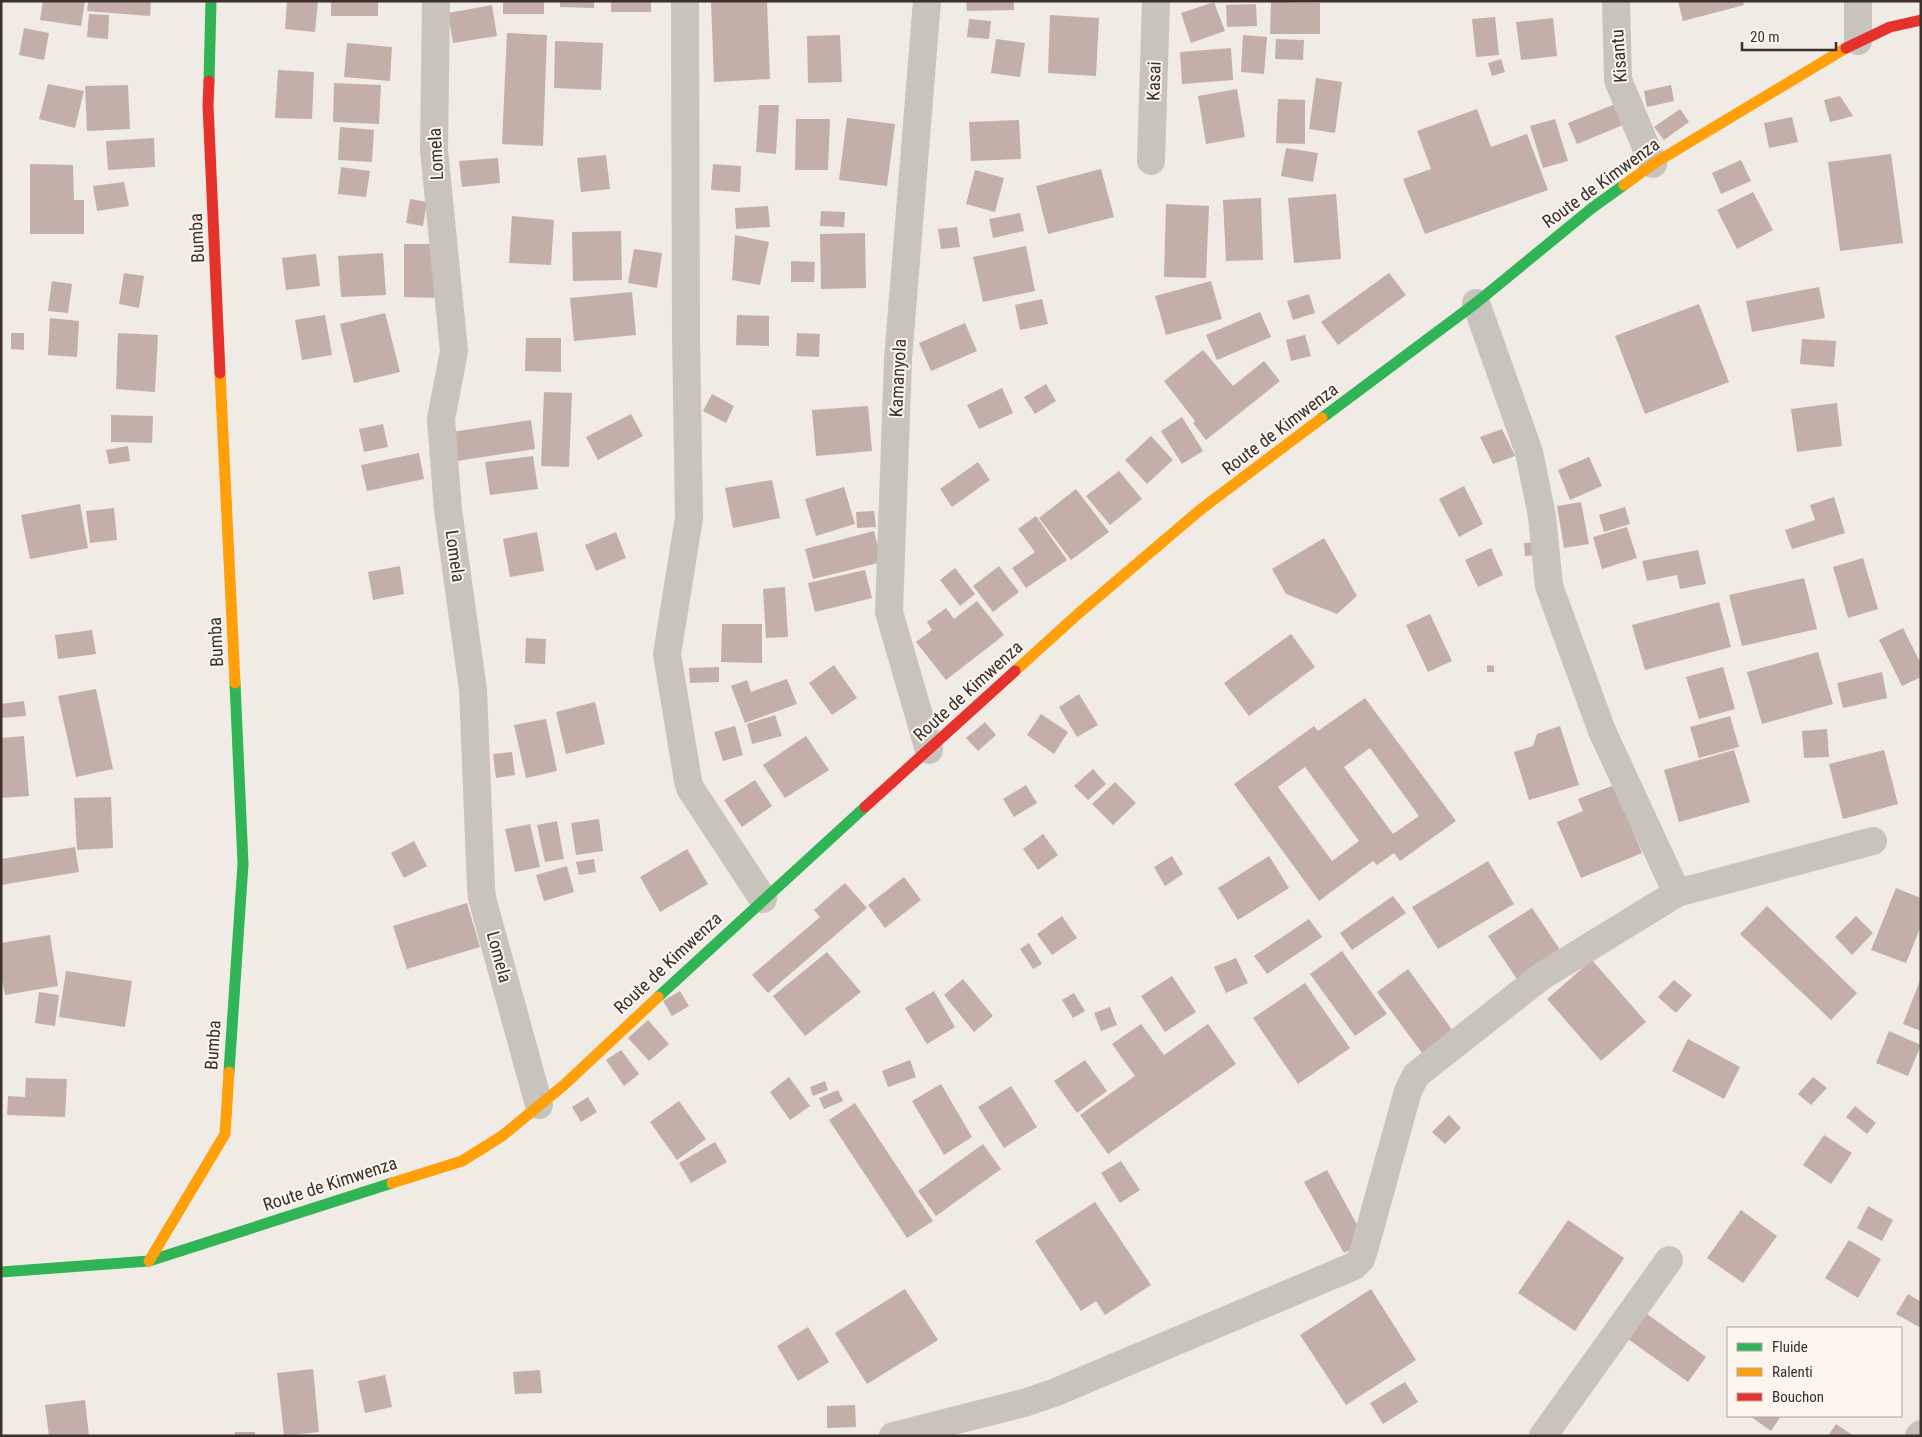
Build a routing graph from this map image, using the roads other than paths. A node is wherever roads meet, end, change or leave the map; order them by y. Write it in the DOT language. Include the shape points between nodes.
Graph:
graph roads {
  1 [pos="211,1"];
  2 [pos="436,1"];
  3 [pos="685,1"];
  4 [pos="927,1"];
  5 [pos="1156,1"];
  6 [pos="1616,1"];
  7 [pos="1858,1"];
  8 [pos="1921,20"];
  9 [pos="1858,41"];
  10 [pos="1151,161"];
  11 [pos="1653,164"];
  12 [pos="1476,304"];
  13 [pos="929,750"];
  14 [pos="1873,841"];
  15 [pos="1677,893"];
  16 [pos="763,899"];
  17 [pos="539,1105"];
  18 [pos="1669,1260"];
  19 [pos="149,1261"];
  20 [pos="3,1269"];
  21 [pos="893,1436"];
  22 [pos="1543,1436"];
  1 -- 19 [label="street, Bumba" via="208,105 244,864 225,1134"];
  2 -- 17 [label="street, Lomela" via="434,150 454,351 441,419 448,510 474,690 481,887"];
  3 -- 16 [label="street" via="689,518 667,654 690,788"];
  4 -- 13 [label="street, Kamanyola" via="898,359 889,612"];
  5 -- 10 [label="street, Kasai"];
  6 -- 11 [label="street, Kisantu" via="1618,80"];
  7 -- 9 [label="street"];
  8 -- 9 [label="street, Route de Kimwenza" via="1890,27"];
  9 -- 11 [label="street, Route de Kimwenza"];
  11 -- 12 [label="street, Route de Kimwenza" via="1592,208"];
  12 -- 13 [label="street, Route de Kimwenza" via="1200,510 1079,613"];
  12 -- 15 [label="street" via="1529,452 1542,516 1549,586 1602,731"];
  13 -- 16 [label="street, Route de Kimwenza"];
  14 -- 15 [label="street"];
  15 -- 21 [label="street" via="1542,976 1416,1075 1408,1091 1364,1250 1354,1266 1056,1392"];
  16 -- 17 [label="street, Route de Kimwenza"];
  17 -- 19 [label="street, Route de Kimwenza" via="502,1136 462,1160"];
  18 -- 22 [label="street"];
  19 -- 20 [label="street, Route de Kimwenza"];
}
